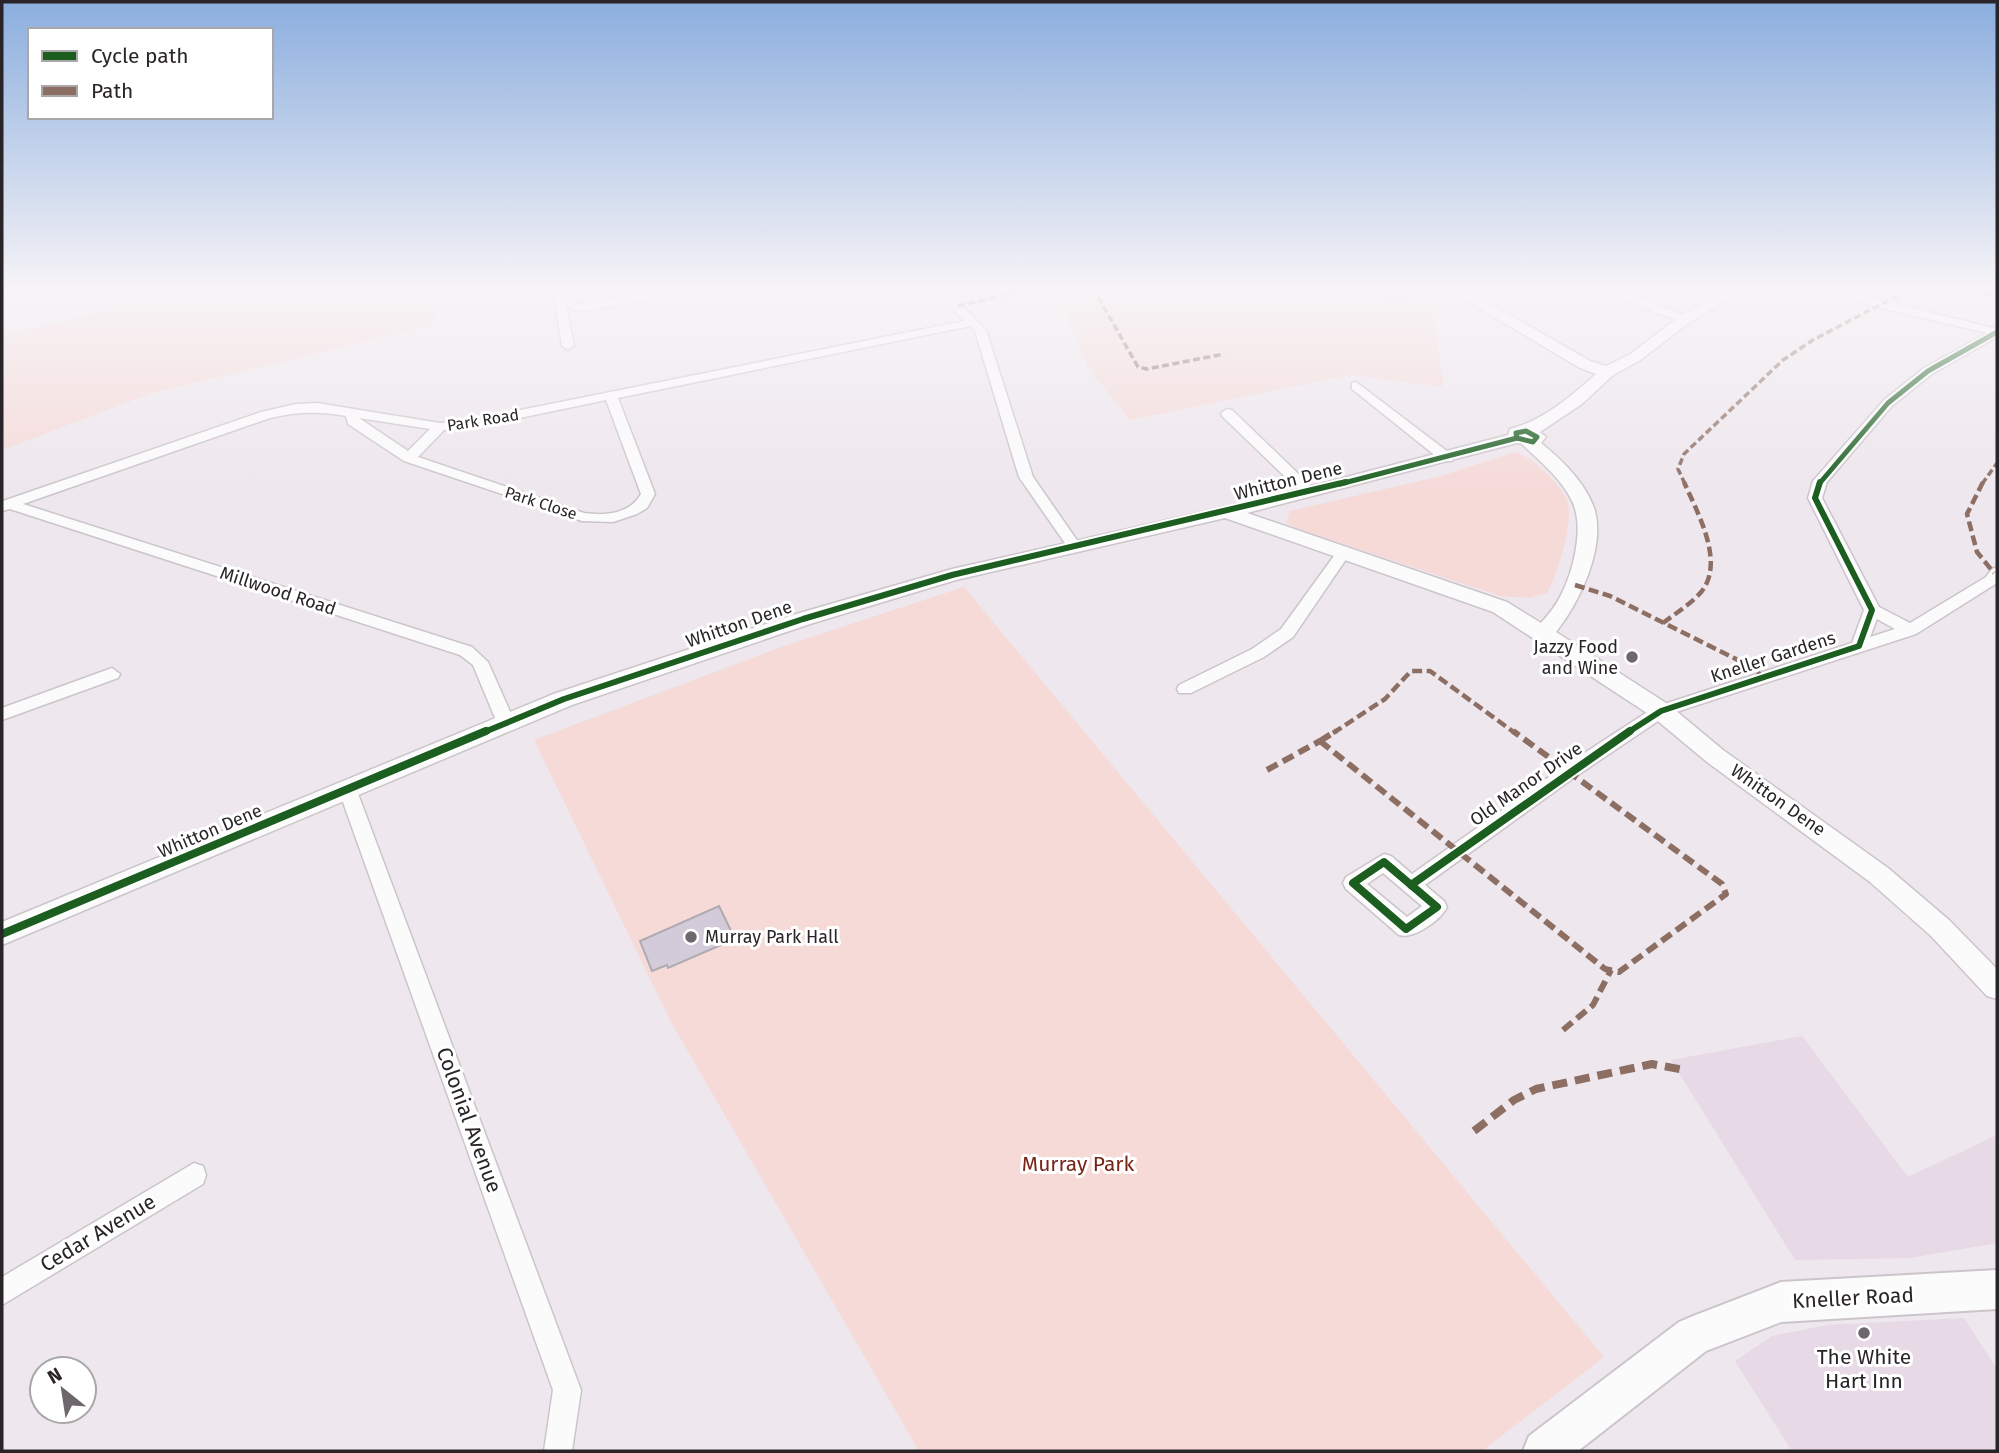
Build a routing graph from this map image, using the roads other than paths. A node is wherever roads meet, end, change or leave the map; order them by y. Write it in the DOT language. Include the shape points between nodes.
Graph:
graph roads {
  1 [pos="808,356"];
  2 [pos="988,356"];
  3 [pos="1572,356"];
  4 [pos="1637,356"];
  5 [pos="1955,356"];
  6 [pos="1607,372"];
  7 [pos="1356,386"];
  8 [pos="611,396"];
  9 [pos="352,414"];
  10 [pos="1227,414"];
  11 [pos="440,427"];
  12 [pos="1525,437"];
  13 [pos="409,458"];
  14 [pos="1447,458"];
  15 [pos="1309,492"];
  16 [pos="5,506"];
  17 [pos="1226,512"];
  18 [pos="1074,546"];
  19 [pos="1343,552"];
  20 [pos="1997,572"];
  21 [pos="1872,610"];
  22 [pos="1910,630"];
  23 [pos="1543,634"];
  24 [pos="1859,646"];
  25 [pos="112,674"];
  26 [pos="1185,689"];
  27 [pos="1661,711"];
  28 [pos="2,714"];
  29 [pos="507,725"];
  30 [pos="348,791"];
  31 [pos="1411,885"];
  32 [pos="2,934"];
  33 [pos="1997,987"];
  34 [pos="194,1175"];
  35 [pos="1997,1289"];
  36 [pos="2,1292"];
  37 [pos="558,1451"];
  38 [pos="1545,1451"];
  1 -- 8 [label="street, Park Road"];
  2 -- 18 [label="street" via="1026,477"];
  3 -- 6 [label="street"];
  4 -- 6 [label="street, Whitton Dene"];
  5 -- 21 [label="street" via="1888,403 1820,481 1815,498"];
  6 -- 12 [label="street, Whitton Dene"];
  7 -- 14 [label="street"];
  8 -- 11 [label="street, Park Road"];
  8 -- 13 [label="street, Park Close" via="648,494 642,505 613,518 582,517"];
  9 -- 11 [label="street, Park Road"];
  9 -- 13 [label="street, Park Close" via="353,421"];
  9 -- 16 [label="street, Park Road" via="317,407 267,415"];
  10 -- 15 [label="street"];
  11 -- 13 [label="street"];
  12 -- 14 [label="street, Whitton Dene"];
  12 -- 23 [label="street" via="1576,492 1586,510 1573,592"];
  14 -- 15 [label="street, Whitton Dene"];
  15 -- 17 [label="street, Whitton Dene"];
  16 -- 29 [label="street, Millwood Road" via="466,651 480,662"];
  17 -- 18 [label="street, Whitton Dene"];
  17 -- 19 [label="street, Whitton Dene"];
  18 -- 29 [label="street, Whitton Dene" via="923,582 803,619 599,687"];
  19 -- 23 [label="street, Whitton Dene" via="1500,607"];
  19 -- 26 [label="street" via="1287,633 1258,653"];
  20 -- 22 [label="street" via="1992,580"];
  21 -- 22 [label="street"];
  21 -- 24 [label="street, Kneller Gardens"];
  22 -- 24 [label="street"];
  23 -- 27 [label="street, Whitton Dene"];
  24 -- 27 [label="street, Kneller Gardens"];
  25 -- 28 [label="street"];
  27 -- 31 [label="street, Old Manor Drive"];
  27 -- 33 [label="street, Whitton Dene" via="1715,756 1880,875"];
  29 -- 30 [label="street, Whitton Dene"];
  30 -- 32 [label="street, Whitton Dene"];
  30 -- 37 [label="street, Colonial Avenue" via="568,1390"];
  34 -- 36 [label="street, Cedar Avenue"];
  35 -- 38 [label="main road, Kneller Road" via="1781,1302 1693,1336"];
}
